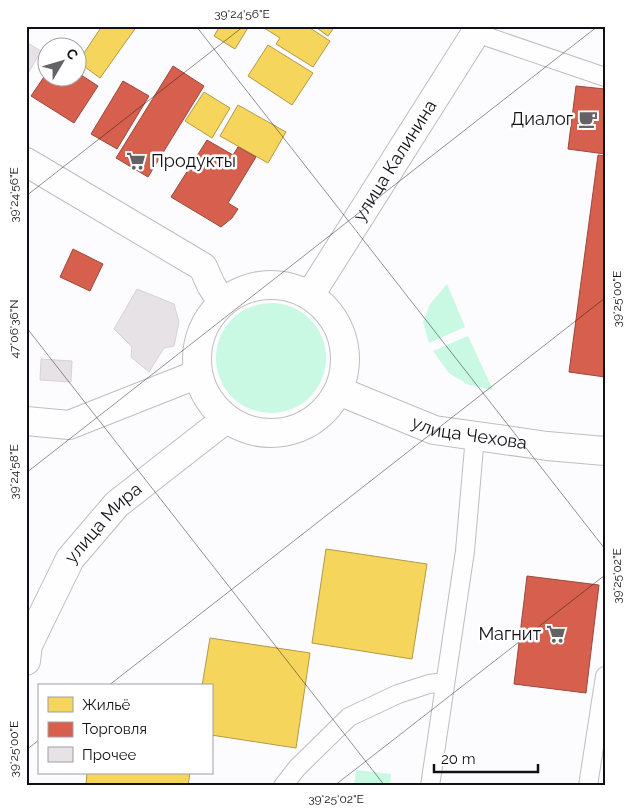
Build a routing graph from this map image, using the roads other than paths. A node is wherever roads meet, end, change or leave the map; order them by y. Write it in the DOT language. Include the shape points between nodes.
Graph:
graph roads {
  1 [pos="478,30"];
  2 [pos="605,77"];
  3 [pos="26,162"];
  4 [pos="310,295"];
  5 [pos="222,302"];
  6 [pos="198,374"];
  7 [pos="339,391"];
  8 [pos="226,418"];
  9 [pos="26,420"];
  10 [pos="475,436"];
  11 [pos="605,451"];
  12 [pos="26,661"];
  13 [pos="605,676"];
  14 [pos="445,682"];
  15 [pos="283,786"];
  16 [pos="430,786"];
  17 [pos="588,786"];
  1 -- 2 [label="lane"];
  1 -- 4 [label="main road, улица Калинина"];
  3 -- 5 [label="main road" via="204,267"];
  4 -- 5 [label="main road" via="286,285 248,287"];
  4 -- 7 [label="main road" via="330,312 345,348 344,374"];
  5 -- 6 [label="main road" via="203,327 196,356"];
  6 -- 8 [label="main road" via="208,399"];
  6 -- 9 [label="main road" via="69,425"];
  7 -- 8 [label="main road" via="324,412 298,428 273,433 247,430"];
  7 -- 10 [label="main road, улица Чехова" via="434,430"];
  8 -- 12 [label="main road, улица Мира" via="117,504 70,559 28,645"];
  10 -- 11 [label="main road, улица Чехова"];
  10 -- 14 [label="lane" via="465,551"];
  13 -- 17 [label="lane"];
  14 -- 15 [label="lane" via="398,694 349,717"];
  14 -- 16 [label="lane"];
}
